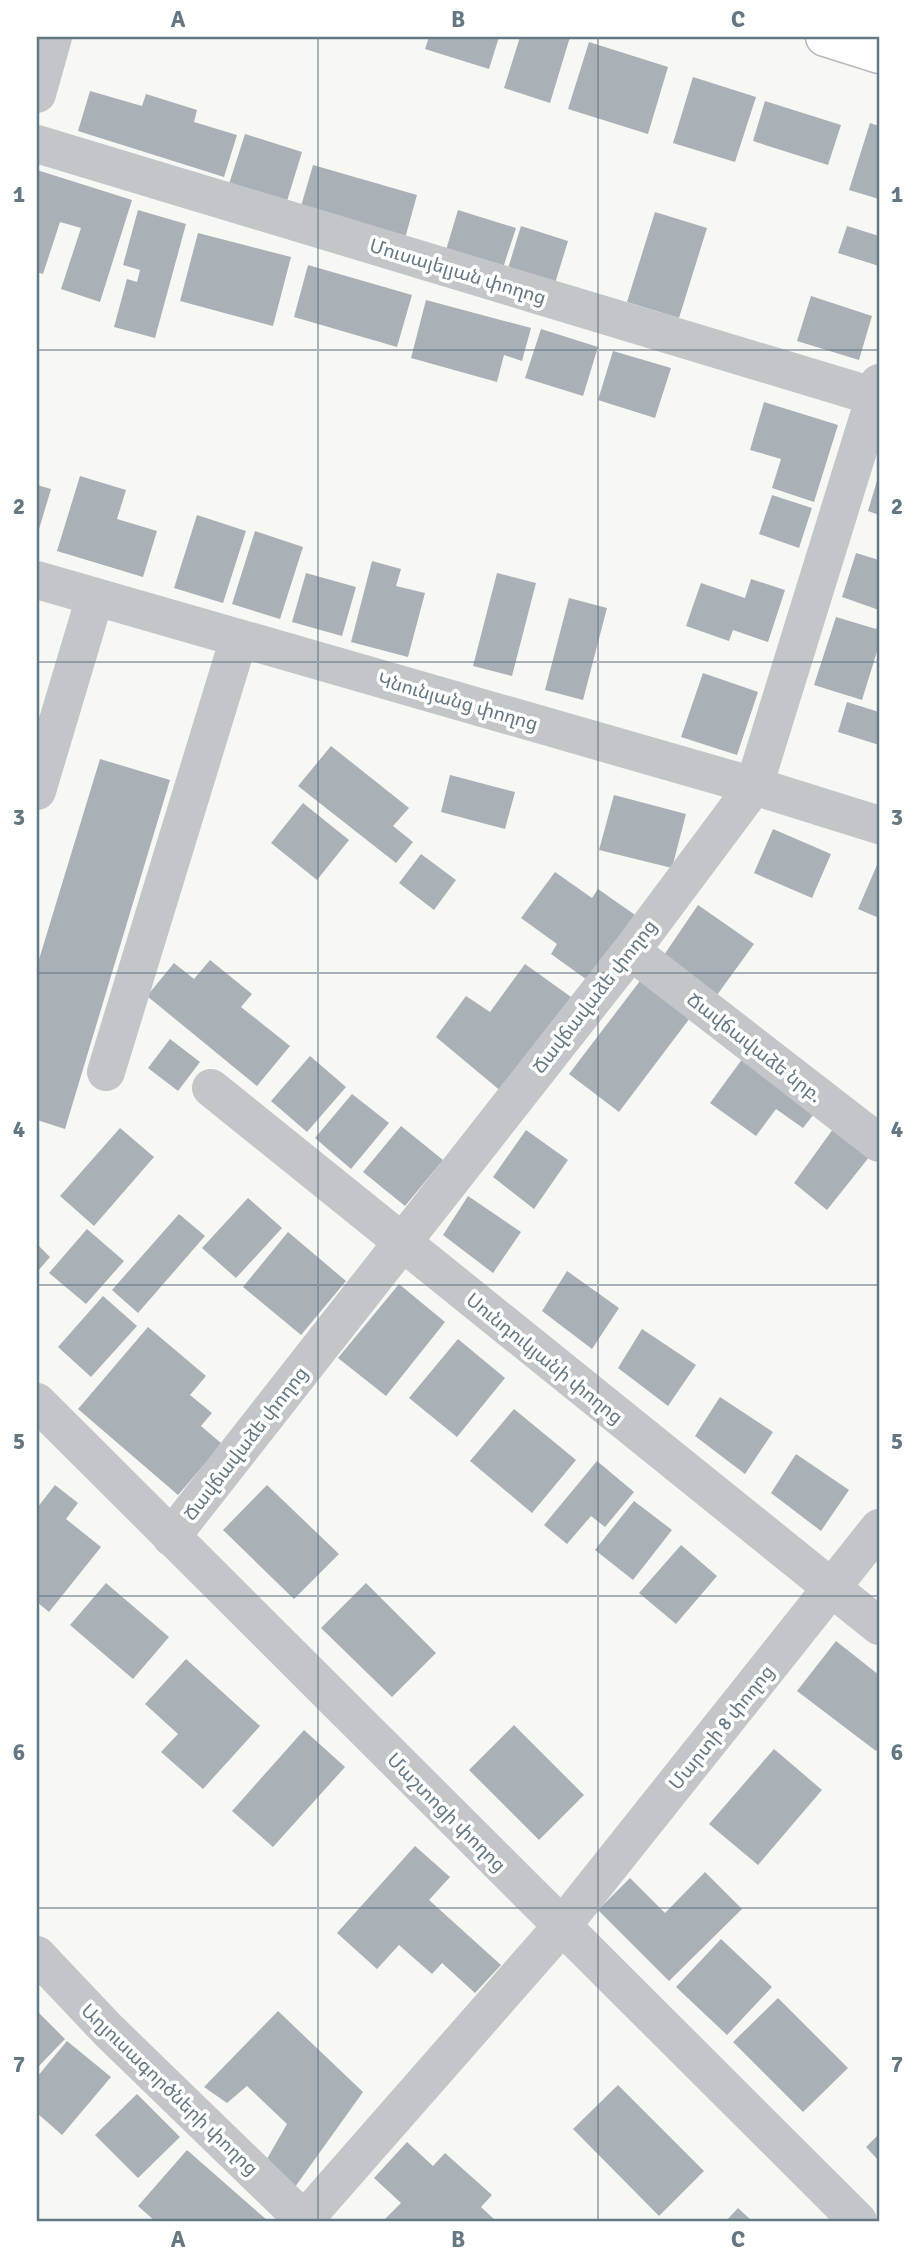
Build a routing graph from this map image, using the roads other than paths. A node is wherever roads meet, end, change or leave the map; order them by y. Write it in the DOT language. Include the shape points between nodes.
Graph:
graph roads {
  1 [pos="53,37"];
  2 [pos="825,37"];
  3 [pos="879,54"];
  4 [pos="37,94"];
  5 [pos="37,144"];
  6 [pos="878,392"];
  7 [pos="37,580"];
  8 [pos="95,597"];
  9 [pos="239,638"];
  10 [pos="754,786"];
  11 [pos="37,791"];
  12 [pos="879,825"];
  13 [pos="631,950"];
  14 [pos="106,1072"];
  15 [pos="211,1088"];
  16 [pos="879,1143"];
  17 [pos="401,1243"];
  18 [pos="37,1402"];
  19 [pos="879,1528"];
  20 [pos="171,1537"];
  21 [pos="832,1589"];
  22 [pos="879,1626"];
  23 [pos="562,1926"];
  24 [pos="37,1955"];
  25 [pos="305,2221"];
  26 [pos="858,2221"];
  1 -- 4 [label="street"];
  2 -- 3 [label="main road"];
  5 -- 6 [label="street, Մուսայելյան փողոց"];
  6 -- 10 [label="street, Ճավճավաձե փողոց"];
  7 -- 8 [label="street, Կնունյանց փողոց"];
  8 -- 9 [label="street, Կնունյանց փողոց"];
  8 -- 11 [label="street"];
  9 -- 10 [label="street, Կնունյանց փողոց"];
  9 -- 14 [label="street"];
  10 -- 12 [label="street, Կնունյանց փողոց"];
  10 -- 13 [label="street, Ճավճավաձե փողոց"];
  13 -- 16 [label="street, Ճավճավաձե նրբ."];
  13 -- 17 [label="street, Ճավճավաձե փողոց"];
  15 -- 17 [label="street, Սունդուկյանի փողոց"];
  17 -- 20 [label="street, Ճավճավաձե փողոց"];
  17 -- 21 [label="street, Սունդուկյանի փողոց"];
  18 -- 20 [label="street, Մաշտոցի փողոց"];
  19 -- 21 [label="street, Մարտի 8 փողոց"];
  20 -- 23 [label="street, Մաշտոցի փողոց"];
  21 -- 22 [label="street, Սունդուկյանի փողոց"];
  21 -- 23 [label="street, Մարտի 8 փողոց"];
  23 -- 25 [label="street, Մարտի 8 փողոց"];
  23 -- 26 [label="street, Մաշտոցի փողոց"];
  24 -- 25 [label="street, Աղյուսագործների փողոց"];
}
